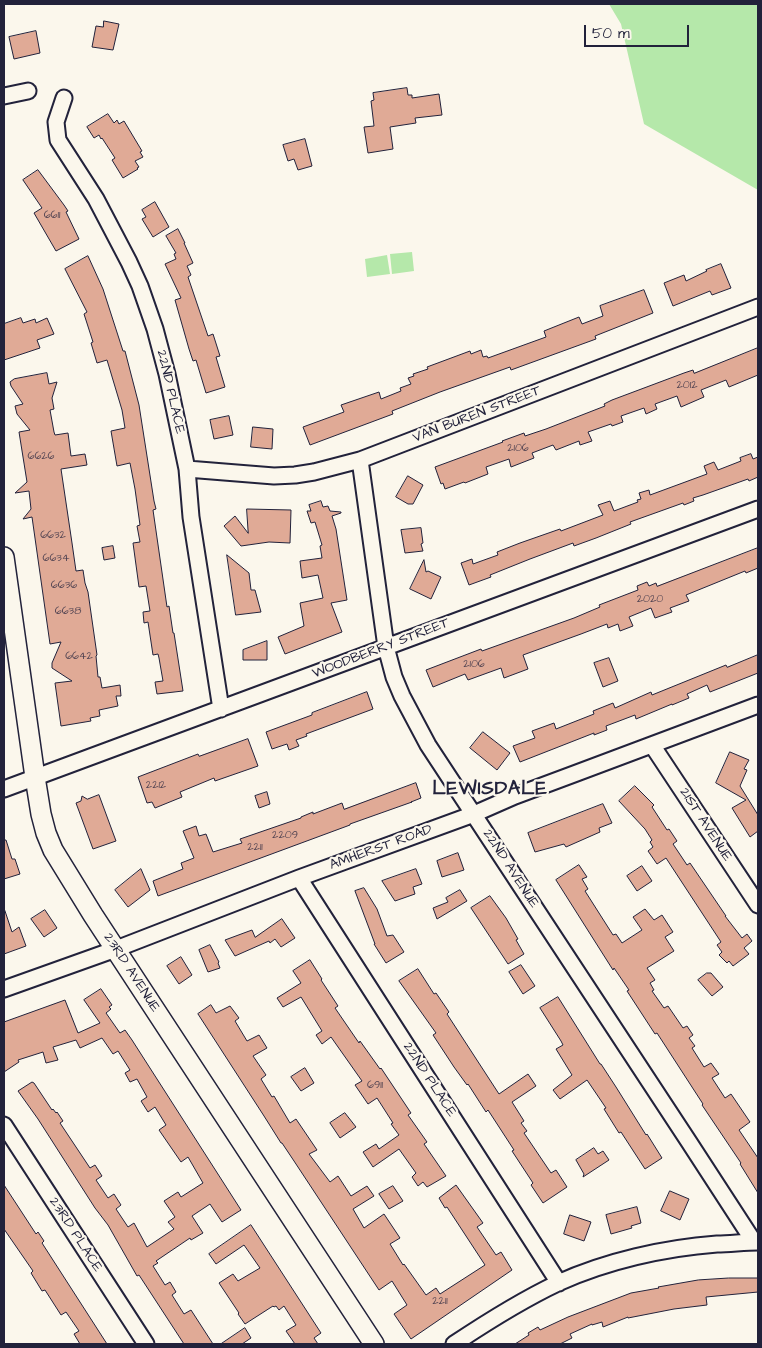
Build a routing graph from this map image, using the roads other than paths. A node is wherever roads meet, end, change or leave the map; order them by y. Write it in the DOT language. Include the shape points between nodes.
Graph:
graph roads {
  1 [pos="28,90"];
  2 [pos="4,96"];
  3 [pos="64,98"];
  4 [pos="758,307"];
  5 [pos="360,460"];
  6 [pos="186,468"];
  7 [pos="758,509"];
  8 [pos="4,558"];
  9 [pos="386,647"];
  10 [pos="758,705"];
  11 [pos="220,710"];
  12 [pos="652,745"];
  13 [pos="35,777"];
  14 [pos="4,789"];
  15 [pos="474,814"];
  16 [pos="299,878"];
  17 [pos="758,906"];
  18 [pos="116,949"];
  19 [pos="4,989"];
  20 [pos="4,1125"];
  21 [pos="756,1242"];
  22 [pos="559,1283"];
  23 [pos="146,1344"];
  24 [pos="374,1344"];
  25 [pos="454,1344"];
  1 -- 2 [label="street"];
  3 -- 6 [label="street, 22ND PLACE" via="56,122 58,140 96,199 140,286 167,374"];
  4 -- 5 [label="street, VAN BUREN STREET"];
  5 -- 6 [label="street, VAN BUREN STREET" via="314,472 274,476"];
  5 -- 9 [label="street, 22ND AVENUE"];
  6 -- 11 [label="street, 22ND PLACE"];
  7 -- 9 [label="street, WOODBERRY STREET"];
  8 -- 13 [label="street, 23RD AVENUE"];
  9 -- 11 [label="street, WOODBERRY STREET"];
  9 -- 15 [label="street, 22ND AVENUE" via="394,677 411,714"];
  10 -- 12 [label="street, AMHERST ROAD"];
  11 -- 13 [label="street, WOODBERRY STREET"];
  12 -- 15 [label="street, AMHERST ROAD"];
  12 -- 17 [label="street, 21ST AVENUE"];
  13 -- 14 [label="street, WOODBERRY STREET"];
  13 -- 18 [label="street, 23RD AVENUE" via="41,814 53,850"];
  15 -- 16 [label="street, AMHERST ROAD"];
  15 -- 21 [label="street, 22ND AVENUE"];
  16 -- 18 [label="street, AMHERST ROAD"];
  16 -- 22 [label="street, 22ND PLACE"];
  18 -- 19 [label="street, AMHERST ROAD"];
  18 -- 24 [label="street, 23RD AVENUE"];
  20 -- 23 [label="street, 23RD PLACE"];
  21 -- 22 [label="street" via="673,1249 616,1262"];
  22 -- 25 [label="street" via="522,1301"];
}
